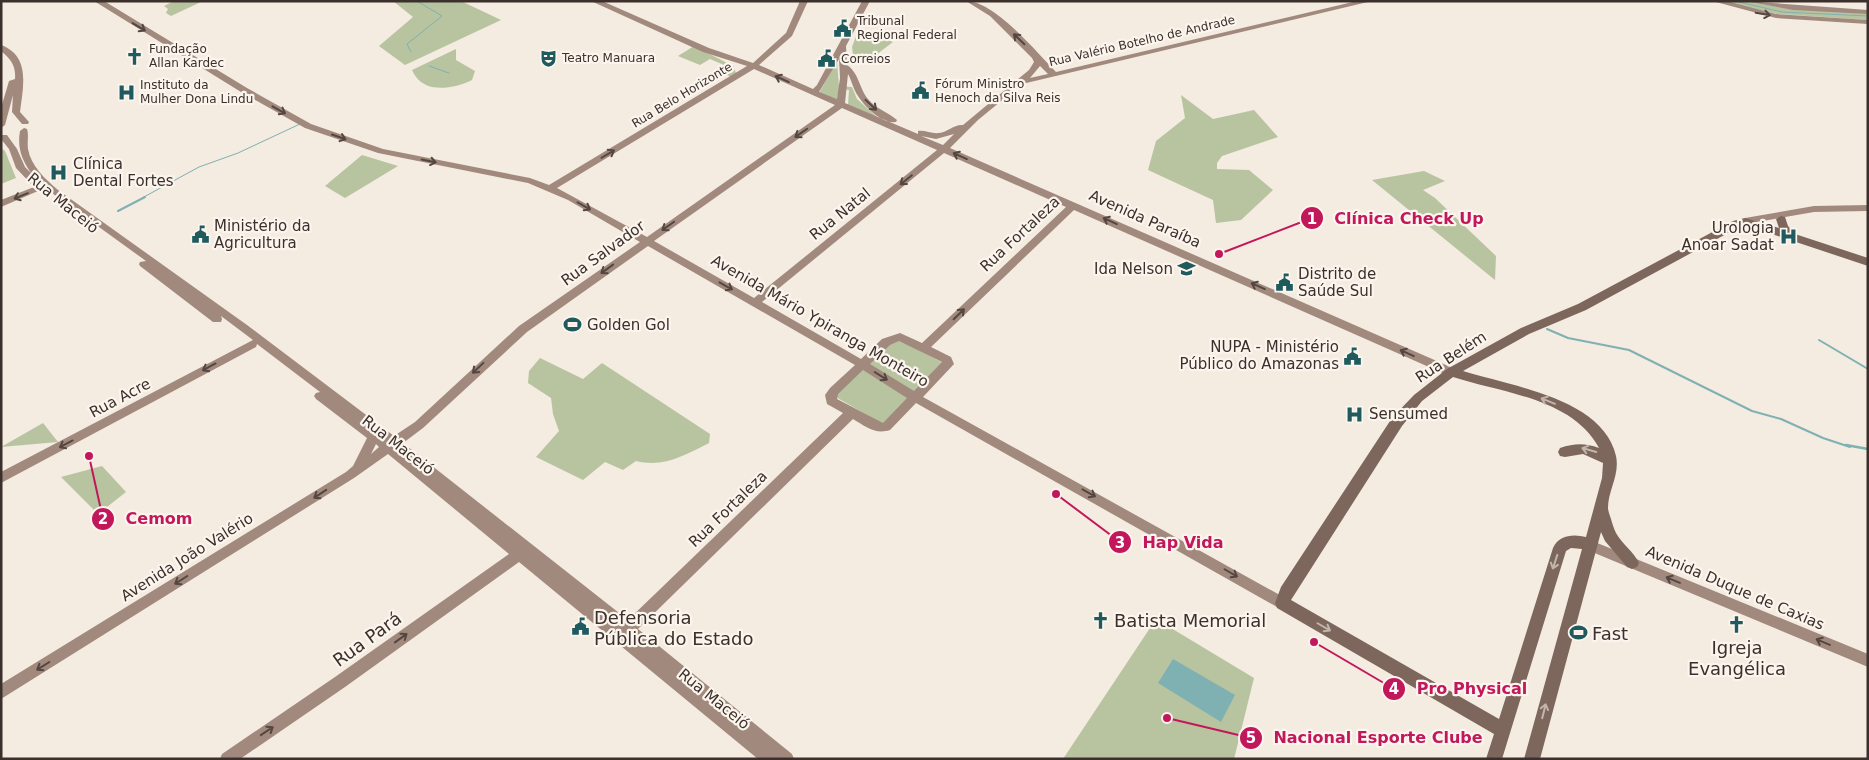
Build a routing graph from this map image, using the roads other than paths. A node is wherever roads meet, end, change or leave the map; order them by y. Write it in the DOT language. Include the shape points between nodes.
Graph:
graph roads {
  1 [pos="98,1"];
  2 [pos="804,1"];
  3 [pos="866,1"];
  4 [pos="970,1"];
  5 [pos="1368,1"];
  6 [pos="1716,1"];
  7 [pos="1748,1"];
  8 [pos="602,4"];
  9 [pos="1868,12"];
  10 [pos="1868,22"];
  11 [pos="842,46"];
  12 [pos="1,47"];
  13 [pos="706,50"];
  14 [pos="1,53"];
  15 [pos="1035,54"];
  16 [pos="733,59"];
  17 [pos="754,66"];
  18 [pos="844,66"];
  19 [pos="1053,74"];
  20 [pos="735,79"];
  21 [pos="1016,84"];
  22 [pos="8,87"];
  23 [pos="813,92"];
  24 [pos="841,105"];
  25 [pos="975,118"];
  26 [pos="24,126"];
  27 [pos="2,132"];
  28 [pos="944,149"];
  29 [pos="27,168"];
  30 [pos="41,188"];
  31 [pos="550,188"];
  32 [pos="1,204"];
  33 [pos="1074,205"];
  34 [pos="1868,208"];
  35 [pos="1868,212"];
  36 [pos="1781,219"];
  37 [pos="1742,224"];
  38 [pos="1790,237"];
  39 [pos="646,241"];
  40 [pos="1868,262"];
  41 [pos="1868,268"];
  42 [pos="755,302"];
  43 [pos="252,344"];
  44 [pos="923,348"];
  45 [pos="862,364"];
  46 [pos="1451,372"];
  47 [pos="916,398"];
  48 [pos="851,413"];
  49 [pos="374,437"];
  50 [pos="393,445"];
  51 [pos="1565,452"];
  52 [pos="1610,461"];
  53 [pos="350,475"];
  54 [pos="1,478"];
  55 [pos="1601,510"];
  56 [pos="1590,545"];
  57 [pos="523,552"];
  58 [pos="1632,563"];
  59 [pos="1282,603"];
  60 [pos="628,629"];
  61 [pos="1868,661"];
  62 [pos="1,692"];
  63 [pos="1502,730"];
  64 [pos="227,759"];
  65 [pos="770,759"];
  66 [pos="787,759"];
  67 [pos="1494,759"];
  68 [pos="1532,759"];
  1 -- 31 [label="main road, Avenida Mário Ypiranga Monteiro, one-way" via="308,126 381,151 530,181"];
  2 -- 17 [label="main road, Rua Belo Horizonte" via="789,34"];
  3 -- 11 [label="main road"];
  15 -- 4 [label="main road, one-way" via="993,14"];
  5 -- 19 [label="main road, Rua Valério Botelho de Andrade"];
  6 -- 10 [label="main road, one-way" via="1776,16"];
  7 -- 9 [label="main road" via="1793,8"];
  8 -- 13 [label="main road"];
  8 -- 16 [label="main road"];
  11 -- 18 [label="main road"];
  11 -- 23 [label="main road" via="820,86"];
  12 -- 22 [label="main road, Rua Maceió" via="18,64"];
  13 -- 16 [label="main road"];
  13 -- 20 [label="main road" via="734,66 737,72"];
  14 -- 22 [label="main road, Rua Maceió" via="12,66"];
  15 -- 19 [label="main road"];
  15 -- 21 [label="main road" via="1036,69"];
  16 -- 17 [label="main road, Avenida Paraíba"];
  17 -- 20 [label="main road, Rua Belo Horizonte"];
  23 -- 17 [label="main road, Avenida Paraíba, one-way"];
  18 -- 24 [label="main road"];
  18 -- 25 [label="main road, one-way" via="852,72 860,93 873,108 927,135 943,136"];
  19 -- 21 [label="main road, Rua Valério Botelho de Andrade"];
  31 -- 20 [label="main road, Rua Belo Horizonte, one-way"];
  21 -- 25 [label="main road, Rua Valério Botelho de Andrade"];
  22 -- 26 [label="main road, Rua Maceió"];
  22 -- 27 [label="main road, Rua Maceió"];
  23 -- 24 [label="main road, Avenida Paraíba"];
  24 -- 28 [label="main road, Avenida Paraíba"];
  24 -- 39 [label="main road, Rua Salvador, one-way"];
  25 -- 28 [label="main road, Rua Valério Botelho de Andrade"];
  26 -- 27 [label="main road" via="12,123"];
  26 -- 29 [label="main road, Rua Maceió" via="23,149"];
  27 -- 29 [label="main road, Rua Maceió"];
  33 -- 28 [label="main road, Avenida Paraíba, one-way"];
  28 -- 42 [label="main road, Rua Natal, one-way"];
  29 -- 30 [label="main road, Rua Maceió"];
  29 -- 50 [label="main road, Rua Maceió" via="55,192 195,292"];
  30 -- 32 [label="main road, one-way"];
  30 -- 43 [label="main road, Rua Maceió"];
  31 -- 39 [label="main road, Avenida Mário Ypiranga Monteiro, one-way"];
  44 -- 33 [label="main road, Rua Fortaleza, one-way"];
  46 -- 33 [label="main road, Avenida Paraíba, one-way"];
  34 -- 37 [label="main road" via="1814,209"];
  35 -- 36 [label="main road" via="1819,213"];
  36 -- 37 [label="main road"];
  36 -- 38 [label="main road" via="1782,227"];
  37 -- 38 [label="main road"];
  37 -- 46 [label="main road, Rua Belém" via="1582,307 1529,328"];
  38 -- 40 [label="main road"];
  38 -- 41 [label="main road"];
  39 -- 42 [label="main road, Avenida Mário Ypiranga Monteiro, one-way"];
  39 -- 50 [label="main road, Rua Salvador, one-way" via="523,330"];
  42 -- 45 [label="main road, Avenida Mário Ypiranga Monteiro"];
  43 -- 49 [label="main road, Rua Maceió"];
  43 -- 54 [label="main road, Rua Acre, one-way"];
  44 -- 45 [label="main road" via="895,337"];
  44 -- 47 [label="main road" via="947,360 948,364"];
  45 -- 47 [label="main road, Avenida Mário Ypiranga Monteiro, one-way"];
  45 -- 48 [label="main road" via="831,395 831,401"];
  52 -- 46 [label="main road, Avenida Paraíba, one-way" via="1604,443 1590,426 1551,401"];
  46 -- 59 [label="main road, Rua Belém" via="1418,398 1397,422 1286,592"];
  47 -- 48 [label="main road" via="883,429"];
  47 -- 59 [label="main road, Avenida Mário Ypiranga Monteiro, one-way"];
  48 -- 60 [label="main road, Rua Fortaleza"];
  49 -- 50 [label="main road, Rua Maceió"];
  49 -- 53 [label="main road"];
  50 -- 53 [label="main road, Avenida João Valério"];
  50 -- 57 [label="main road, Rua Maceió"];
  52 -- 51 [label="main road, one-way" via="1589,449"];
  52 -- 55 [label="main road" via="1610,478"];
  53 -- 62 [label="main road, Avenida João Valério, one-way"];
  55 -- 56 [label="main road"];
  55 -- 58 [label="main road" via="1610,537"];
  56 -- 58 [label="main road, Avenida Duque de Caxias"];
  56 -- 63 [label="main road, one-way" via="1574,541 1566,542 1560,548"];
  68 -- 56 [label="main road, one-way"];
  57 -- 60 [label="main road, Rua Maceió"];
  64 -- 57 [label="main road, Rua Pará, one-way"];
  57 -- 65 [label="main road, Rua Maceió"];
  61 -- 58 [label="main road, Avenida Duque de Caxias, one-way"];
  59 -- 63 [label="main road, Avenida Mário Ypiranga Monteiro, one-way"];
  60 -- 66 [label="main road, Rua Maceió"];
  63 -- 67 [label="main road"];
}
